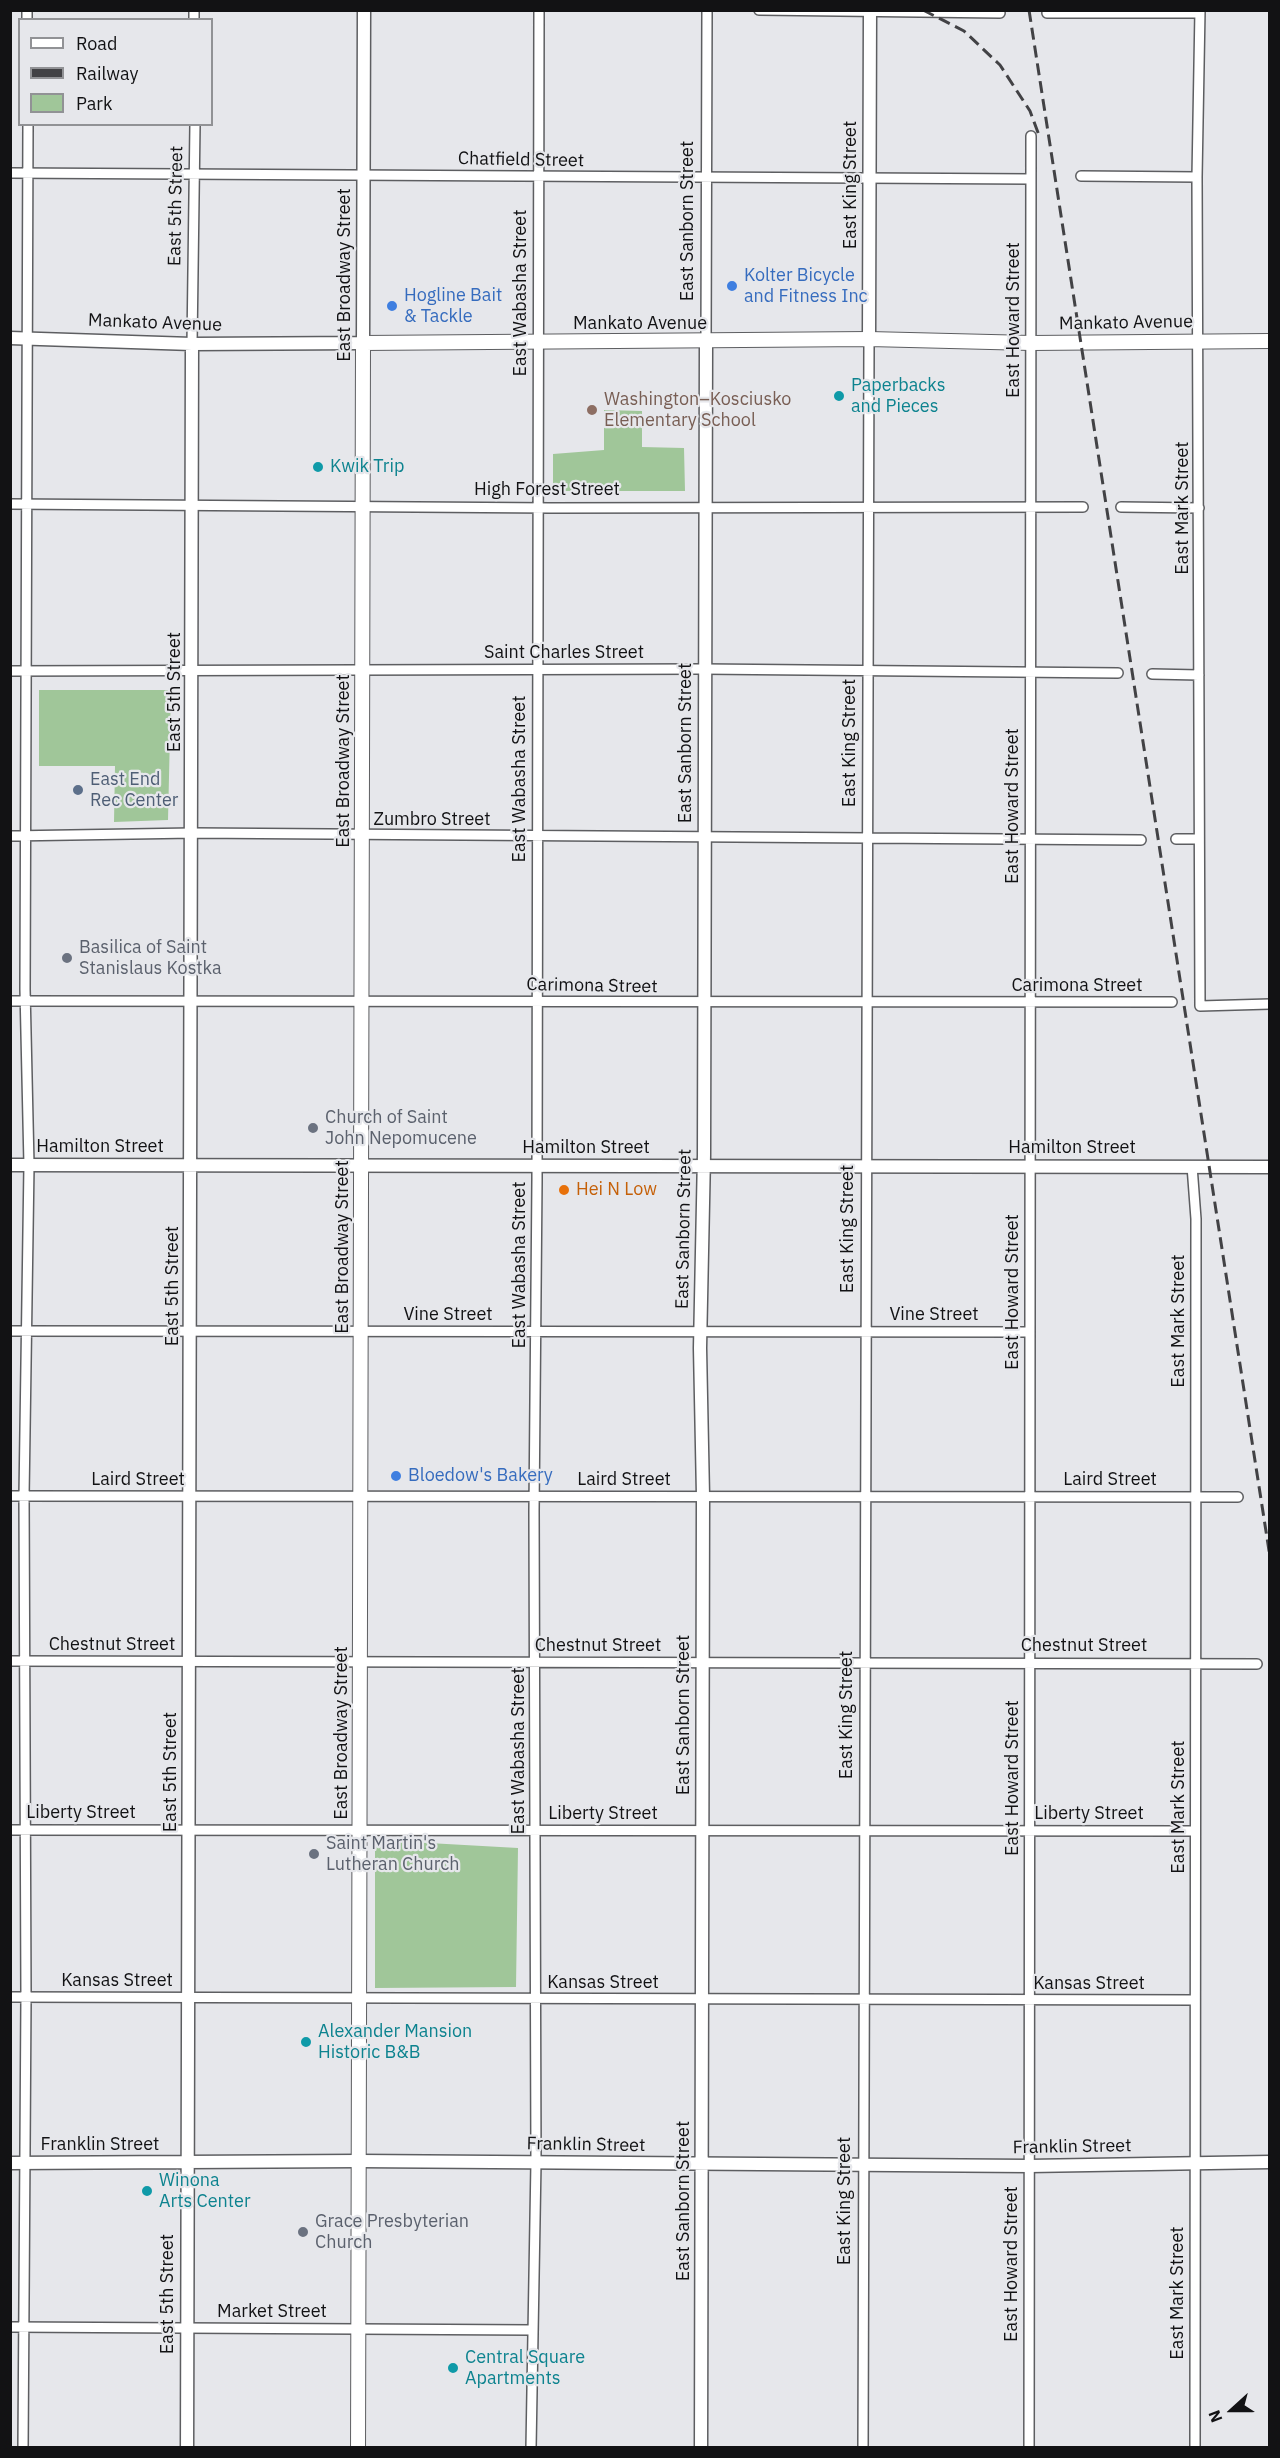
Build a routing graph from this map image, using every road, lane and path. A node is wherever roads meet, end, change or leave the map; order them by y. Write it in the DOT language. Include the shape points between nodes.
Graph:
graph roads {
  1 [pos="364,10"];
  2 [pos="539,10"];
  3 [pos="706,10"];
  4 [pos="759,10"];
  5 [pos="870,11"];
  6 [pos="1200,12"];
  7 [pos="1000,13"];
  8 [pos="1047,13"];
  9 [pos="28,126"];
  10 [pos="195,126"];
  11 [pos="1031,136"];
  12 [pos="10,173"];
  13 [pos="29,173"];
  14 [pos="195,174"];
  15 [pos="363,175"];
  16 [pos="537,176"];
  17 [pos="1081,176"];
  18 [pos="869,177"];
  19 [pos="1197,177"];
  20 [pos="707,178"];
  21 [pos="1031,179"];
  22 [pos="10,338"];
  23 [pos="28,338"];
  24 [pos="869,339"];
  25 [pos="538,341"];
  26 [pos="1199,341"];
  27 [pos="1269,341"];
  28 [pos="706,342"];
  29 [pos="1030,342"];
  30 [pos="363,343"];
  31 [pos="192,344"];
  32 [pos="10,504"];
  33 [pos="26,504"];
  34 [pos="192,505"];
  35 [pos="868,506"];
  36 [pos="362,507"];
  37 [pos="536,507"];
  38 [pos="704,507"];
  39 [pos="1030,507"];
  40 [pos="1083,507"];
  41 [pos="1121,507"];
  42 [pos="1199,508"];
  43 [pos="703,669"];
  44 [pos="193,670"];
  45 [pos="537,670"];
  46 [pos="10,671"];
  47 [pos="27,671"];
  48 [pos="362,671"];
  49 [pos="868,671"];
  50 [pos="1030,671"];
  51 [pos="1118,673"];
  52 [pos="1152,674"];
  53 [pos="1199,675"];
  54 [pos="193,833"];
  55 [pos="10,836"];
  56 [pos="26,836"];
  57 [pos="362,836"];
  58 [pos="705,836"];
  59 [pos="536,837"];
  60 [pos="867,837"];
  61 [pos="1030,838"];
  62 [pos="1176,839"];
  63 [pos="1199,839"];
  64 [pos="1142,840"];
  65 [pos="192,1000"];
  66 [pos="10,1001"];
  67 [pos="27,1001"];
  68 [pos="536,1001"];
  69 [pos="1173,1002"];
  70 [pos="362,1003"];
  71 [pos="704,1003"];
  72 [pos="867,1003"];
  73 [pos="1030,1003"];
  74 [pos="1269,1004"];
  75 [pos="10,1165"];
  76 [pos="29,1165"];
  77 [pos="192,1165"];
  78 [pos="361,1165"];
  79 [pos="537,1165"];
  80 [pos="704,1166"];
  81 [pos="866,1166"];
  82 [pos="1030,1166"];
  83 [pos="1192,1166"];
  84 [pos="1269,1167"];
  85 [pos="10,1331"];
  86 [pos="27,1331"];
  87 [pos="191,1331"];
  88 [pos="361,1331"];
  89 [pos="537,1332"];
  90 [pos="701,1332"];
  91 [pos="866,1332"];
  92 [pos="1030,1332"];
  93 [pos="10,1496"];
  94 [pos="24,1496"];
  95 [pos="191,1496"];
  96 [pos="360,1496"];
  97 [pos="534,1496"];
  98 [pos="703,1496"];
  99 [pos="865,1496"];
  100 [pos="1029,1496"];
  101 [pos="1194,1496"];
  102 [pos="1238,1497"];
  103 [pos="10,1661"];
  104 [pos="26,1661"];
  105 [pos="189,1662"];
  106 [pos="360,1662"];
  107 [pos="536,1662"];
  108 [pos="702,1662"];
  109 [pos="865,1663"];
  110 [pos="1029,1663"];
  111 [pos="1195,1663"];
  112 [pos="1257,1664"];
  113 [pos="10,1830"];
  114 [pos="26,1830"];
  115 [pos="190,1830"];
  116 [pos="360,1830"];
  117 [pos="535,1830"];
  118 [pos="703,1830"];
  119 [pos="864,1831"];
  120 [pos="1029,1831"];
  121 [pos="1195,1831"];
  122 [pos="10,1997"];
  123 [pos="26,1997"];
  124 [pos="187,1997"];
  125 [pos="359,1998"];
  126 [pos="534,1999"];
  127 [pos="701,1999"];
  128 [pos="864,2000"];
  129 [pos="1029,2000"];
  130 [pos="1196,2000"];
  131 [pos="359,2161"];
  132 [pos="536,2162"];
  133 [pos="1269,2162"];
  134 [pos="10,2163"];
  135 [pos="24,2163"];
  136 [pos="186,2163"];
  137 [pos="702,2163"];
  138 [pos="1194,2163"];
  139 [pos="863,2164"];
  140 [pos="1029,2166"];
  141 [pos="10,2327"];
  142 [pos="26,2327"];
  143 [pos="186,2328"];
  144 [pos="359,2329"];
  145 [pos="532,2330"];
  146 [pos="23,2448"];
  147 [pos="187,2448"];
  148 [pos="358,2448"];
  149 [pos="531,2448"];
  150 [pos="701,2448"];
  151 [pos="862,2448"];
  152 [pos="1029,2448"];
  153 [pos="1195,2448"];
  1 -- 15 [label="street, East Broadway Street"];
  2 -- 16 [label="street, East Wabasha Street"];
  3 -- 20 [label="street, East Sanborn Street"];
  4 -- 5 [label="street"];
  5 -- 7 [label="street"];
  5 -- 18 [label="street, East King Street"];
  6 -- 8 [label="street"];
  6 -- 19 [label="street, East Mark Street"];
  9 -- 13 [label="street"];
  10 -- 14 [label="street, East 5th Street"];
  11 -- 21 [label="street, East Howard Street"];
  12 -- 13 [label="street, Chatfield Street"];
  13 -- 14 [label="street, Chatfield Street"];
  13 -- 23 [label="street"];
  14 -- 15 [label="street, Chatfield Street"];
  14 -- 31 [label="street, East 5th Street"];
  15 -- 16 [label="street, Chatfield Street"];
  15 -- 30 [label="street, East Broadway Street"];
  16 -- 20 [label="street, Chatfield Street"];
  16 -- 25 [label="street, East Wabasha Street"];
  17 -- 19 [label="street"];
  18 -- 20 [label="street, Chatfield Street"];
  18 -- 21 [label="street, Chatfield Street"];
  18 -- 24 [label="street, East King Street"];
  19 -- 26 [label="street, East Mark Street"];
  20 -- 28 [label="street, East Sanborn Street"];
  21 -- 29 [label="street, East Howard Street"];
  22 -- 23 [label="street, Mankato Avenue"];
  23 -- 31 [label="street, Mankato Avenue"];
  23 -- 33 [label="street"];
  24 -- 28 [label="main road, Mankato Avenue"];
  24 -- 29 [label="main road, Mankato Avenue"];
  24 -- 35 [label="street, East King Street"];
  25 -- 28 [label="main road, Mankato Avenue"];
  25 -- 30 [label="main road, Mankato Avenue"];
  25 -- 37 [label="street, East Wabasha Street"];
  26 -- 27 [label="main road, Mankato Avenue"];
  26 -- 29 [label="main road, Mankato Avenue"];
  26 -- 42 [label="street, East Mark Street"];
  28 -- 38 [label="street, East Sanborn Street"];
  29 -- 39 [label="street, East Howard Street"];
  30 -- 31 [label="street, Mankato Avenue"];
  30 -- 36 [label="main road, East Broadway Street"];
  31 -- 34 [label="street, East 5th Street"];
  32 -- 33 [label="street, High Forest Street"];
  33 -- 34 [label="street, High Forest Street"];
  33 -- 47 [label="street"];
  34 -- 36 [label="street, High Forest Street"];
  34 -- 44 [label="street, East 5th Street"];
  35 -- 38 [label="street, High Forest Street"];
  35 -- 39 [label="street, High Forest Street"];
  35 -- 49 [label="street, East King Street"];
  36 -- 37 [label="street, High Forest Street"];
  36 -- 48 [label="main road, East Broadway Street"];
  37 -- 38 [label="street, High Forest Street"];
  37 -- 45 [label="street, East Wabasha Street"];
  38 -- 43 [label="street, East Sanborn Street"];
  39 -- 40 [label="street, High Forest Street"];
  39 -- 50 [label="street, East Howard Street"];
  41 -- 42 [label="street"];
  42 -- 53 [label="street, East Mark Street"];
  43 -- 45 [label="street, Saint Charles Street"];
  43 -- 49 [label="street, Saint Charles Street"];
  43 -- 58 [label="street, East Sanborn Street"];
  44 -- 47 [label="street, Saint Charles Street"];
  44 -- 48 [label="street, Saint Charles Street"];
  44 -- 54 [label="street, East 5th Street"];
  45 -- 48 [label="street, Saint Charles Street"];
  45 -- 59 [label="street, East Wabasha Street"];
  46 -- 47 [label="street, Saint Charles Street"];
  47 -- 56 [label="street"];
  48 -- 57 [label="main road, East Broadway Street"];
  49 -- 50 [label="street, Saint Charles Street"];
  49 -- 60 [label="street, East King Street"];
  50 -- 51 [label="street, Saint Charles Street"];
  50 -- 61 [label="street, East Howard Street"];
  52 -- 53 [label="street"];
  53 -- 63 [label="street, East Mark Street"];
  54 -- 56 [label="street, Zumbro Street"];
  54 -- 57 [label="street, Zumbro Street"];
  54 -- 65 [label="street, East 5th Street"];
  55 -- 56 [label="street, Zumbro Street"];
  56 -- 67 [label="street"];
  57 -- 59 [label="street, Zumbro Street"];
  57 -- 70 [label="main road, East Broadway Street"];
  58 -- 59 [label="street, Zumbro Street"];
  58 -- 60 [label="street, Zumbro Street"];
  58 -- 71 [label="street, East Sanborn Street"];
  59 -- 68 [label="street, East Wabasha Street"];
  60 -- 61 [label="street, Zumbro Street"];
  60 -- 72 [label="street, East King Street"];
  61 -- 64 [label="street, Zumbro Street"];
  61 -- 73 [label="street, East Howard Street"];
  62 -- 63 [label="street"];
  63 -- 74 [label="street, East Mark Street" via="1200,1006"];
  65 -- 67 [label="street, Carimona Street"];
  65 -- 70 [label="street, Carimona Street"];
  65 -- 77 [label="street, East 5th Street"];
  66 -- 67 [label="street, Carimona Street"];
  67 -- 76 [label="street"];
  68 -- 70 [label="street, Carimona Street"];
  68 -- 71 [label="street, Carimona Street"];
  68 -- 79 [label="street, East Wabasha Street"];
  69 -- 73 [label="street, Carimona Street"];
  70 -- 78 [label="main road, East Broadway Street"];
  71 -- 72 [label="street, Carimona Street"];
  71 -- 80 [label="street, East Sanborn Street"];
  72 -- 73 [label="street, Carimona Street"];
  72 -- 81 [label="street, East King Street"];
  73 -- 82 [label="street, East Howard Street"];
  75 -- 76 [label="street, Hamilton Street"];
  76 -- 77 [label="street, Hamilton Street"];
  76 -- 86 [label="street"];
  77 -- 78 [label="street, Hamilton Street"];
  77 -- 87 [label="street, East 5th Street"];
  78 -- 79 [label="street, Hamilton Street"];
  78 -- 88 [label="main road, East Broadway Street"];
  79 -- 80 [label="street, Hamilton Street"];
  79 -- 89 [label="street, East Wabasha Street"];
  80 -- 81 [label="street, Hamilton Street"];
  80 -- 90 [label="street, East Sanborn Street"];
  81 -- 82 [label="street, Hamilton Street"];
  81 -- 91 [label="street, East King Street"];
  82 -- 83 [label="street, Hamilton Street"];
  82 -- 92 [label="street, East Howard Street"];
  83 -- 84 [label="street, Hamilton Street"];
  83 -- 101 [label="street, East Mark Street" via="1196,1219"];
  85 -- 86 [label="street, Vine Street"];
  86 -- 87 [label="street, Vine Street"];
  86 -- 94 [label="street"];
  87 -- 88 [label="street, Vine Street"];
  87 -- 95 [label="street, East 5th Street"];
  88 -- 89 [label="street, Vine Street"];
  88 -- 96 [label="main road, East Broadway Street"];
  89 -- 90 [label="street, Vine Street"];
  89 -- 97 [label="street, East Wabasha Street"];
  90 -- 91 [label="street, Vine Street"];
  90 -- 98 [label="street, East Sanborn Street"];
  91 -- 92 [label="street, Vine Street"];
  91 -- 99 [label="street, East King Street"];
  92 -- 100 [label="street, East Howard Street"];
  93 -- 94 [label="street, Laird Street"];
  94 -- 95 [label="street, Laird Street"];
  94 -- 104 [label="street"];
  95 -- 96 [label="street, Laird Street"];
  95 -- 105 [label="street, East 5th Street"];
  96 -- 97 [label="street, Laird Street"];
  96 -- 106 [label="main road, East Broadway Street"];
  97 -- 98 [label="street, Laird Street"];
  97 -- 107 [label="street, East Wabasha Street"];
  98 -- 99 [label="street, Laird Street"];
  98 -- 108 [label="street, East Sanborn Street"];
  99 -- 100 [label="street, Laird Street"];
  99 -- 109 [label="street, East King Street"];
  100 -- 101 [label="street, Laird Street"];
  100 -- 110 [label="street, East Howard Street"];
  101 -- 102 [label="street, Laird Street"];
  101 -- 111 [label="street, East Mark Street"];
  103 -- 104 [label="street, Chestnut Street"];
  104 -- 105 [label="street, Chestnut Street"];
  104 -- 114 [label="street"];
  105 -- 106 [label="street, Chestnut Street"];
  105 -- 115 [label="street, East 5th Street"];
  106 -- 107 [label="street, Chestnut Street"];
  106 -- 116 [label="main road, East Broadway Street"];
  107 -- 108 [label="street, Chestnut Street"];
  107 -- 117 [label="street, East Wabasha Street"];
  108 -- 109 [label="street, Chestnut Street"];
  108 -- 118 [label="street, East Sanborn Street"];
  109 -- 110 [label="street, Chestnut Street"];
  109 -- 119 [label="street, East King Street"];
  110 -- 111 [label="street, Chestnut Street"];
  110 -- 120 [label="street, East Howard Street"];
  111 -- 112 [label="street, Chestnut Street"];
  111 -- 121 [label="street, East Mark Street"];
  113 -- 114 [label="street, Liberty Street"];
  114 -- 115 [label="street, Liberty Street"];
  114 -- 123 [label="street"];
  115 -- 116 [label="street, Liberty Street"];
  115 -- 124 [label="street, East 5th Street"];
  116 -- 117 [label="street, Liberty Street"];
  116 -- 125 [label="main road, East Broadway Street"];
  117 -- 118 [label="street, Liberty Street"];
  117 -- 126 [label="street, East Wabasha Street"];
  118 -- 119 [label="street, Liberty Street"];
  118 -- 127 [label="street, East Sanborn Street"];
  119 -- 120 [label="street, Liberty Street"];
  119 -- 128 [label="street, East King Street"];
  120 -- 121 [label="street, Liberty Street"];
  120 -- 129 [label="street, East Howard Street"];
  121 -- 130 [label="street, East Mark Street"];
  122 -- 123 [label="street, Kansas Street"];
  123 -- 124 [label="street, Kansas Street"];
  123 -- 135 [label="street"];
  124 -- 125 [label="street, Kansas Street"];
  124 -- 136 [label="street, East 5th Street"];
  125 -- 126 [label="street, Kansas Street"];
  125 -- 131 [label="main road, East Broadway Street"];
  126 -- 127 [label="street, Kansas Street"];
  126 -- 132 [label="street, East Wabasha Street"];
  127 -- 128 [label="street, Kansas Street"];
  127 -- 137 [label="street, East Sanborn Street"];
  128 -- 129 [label="street, Kansas Street"];
  128 -- 139 [label="street, East King Street"];
  129 -- 130 [label="street, Kansas Street"];
  129 -- 140 [label="street, East Howard Street"];
  130 -- 138 [label="street, East Mark Street"];
  131 -- 132 [label="street, Franklin Street"];
  131 -- 136 [label="street, Franklin Street"];
  131 -- 144 [label="main road, East Broadway Street"];
  132 -- 137 [label="street, Franklin Street"];
  132 -- 145 [label="street, East Wabasha Street"];
  133 -- 138 [label="street, Franklin Street"];
  134 -- 135 [label="street, Franklin Street"];
  135 -- 136 [label="street, Franklin Street"];
  135 -- 142 [label="street"];
  136 -- 143 [label="street, East 5th Street"];
  137 -- 139 [label="street, Franklin Street"];
  137 -- 150 [label="street, East Sanborn Street"];
  138 -- 140 [label="street, Franklin Street"];
  138 -- 153 [label="street, East Mark Street"];
  139 -- 140 [label="street, Franklin Street"];
  139 -- 151 [label="street, East King Street"];
  140 -- 152 [label="street, East Howard Street"];
  141 -- 142 [label="street, Market Street"];
  142 -- 143 [label="street, Market Street"];
  142 -- 146 [label="street"];
  143 -- 144 [label="street, Market Street"];
  143 -- 147 [label="street, East 5th Street"];
  144 -- 145 [label="street, Market Street"];
  144 -- 148 [label="main road, East Broadway Street"];
  145 -- 149 [label="street, East Wabasha Street"];
}
